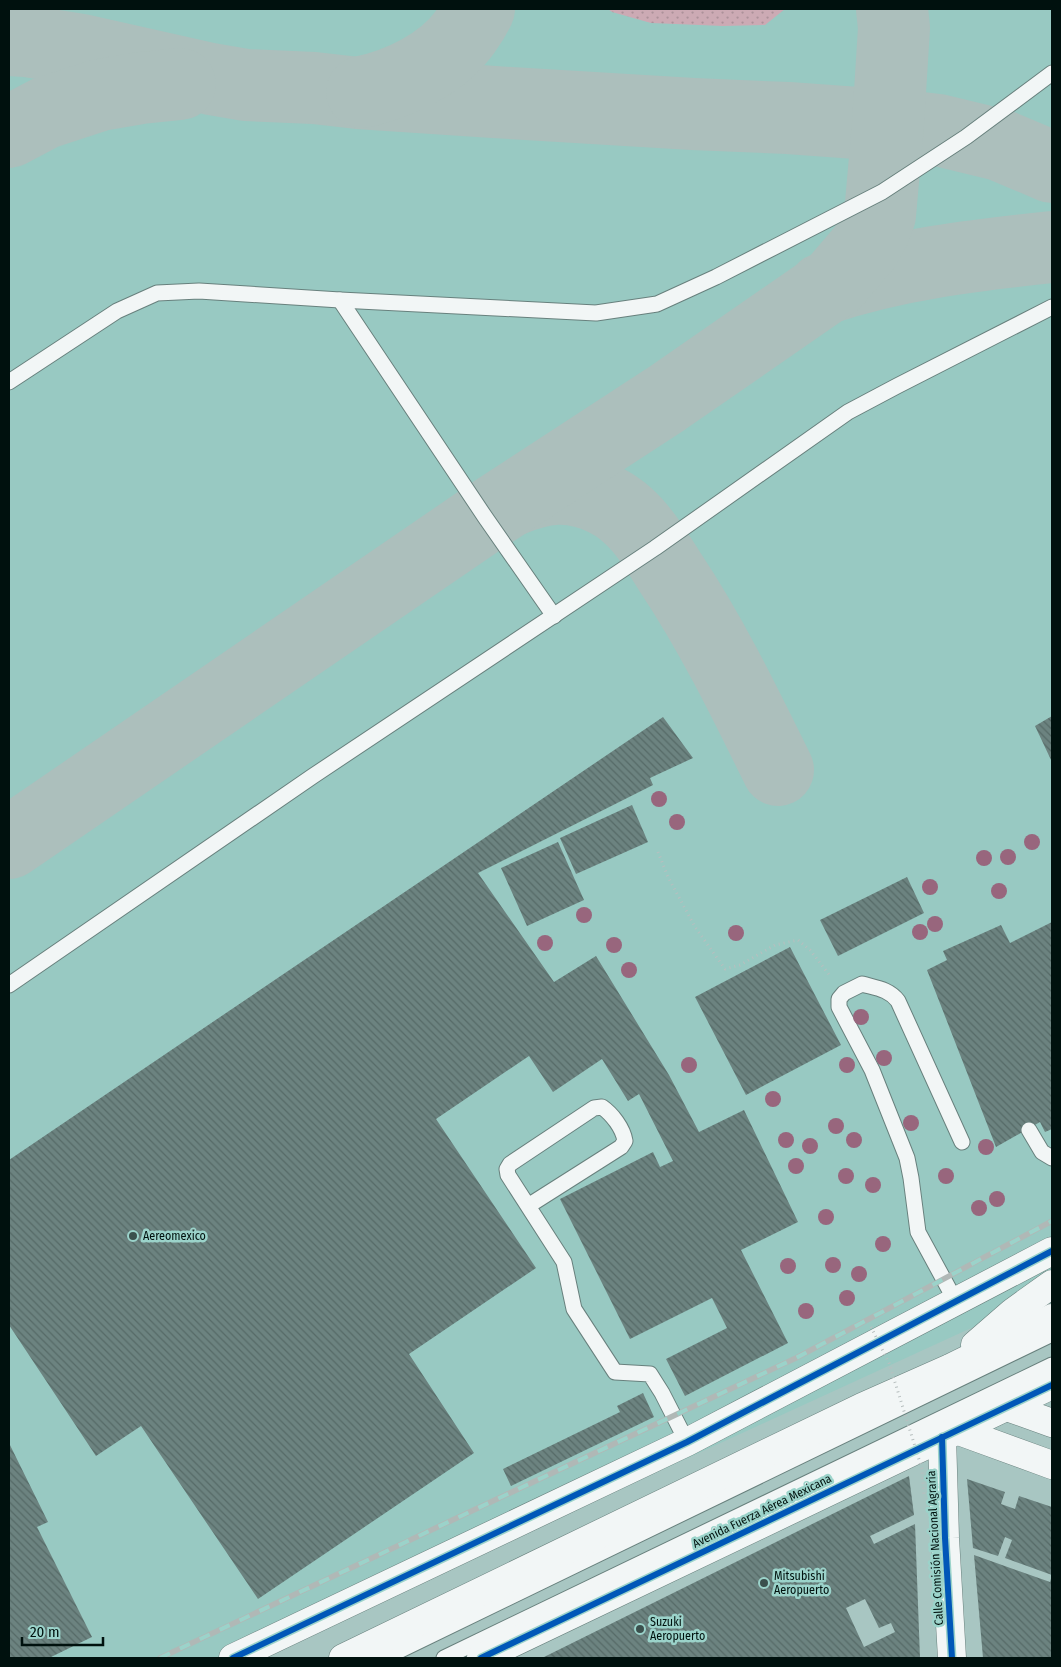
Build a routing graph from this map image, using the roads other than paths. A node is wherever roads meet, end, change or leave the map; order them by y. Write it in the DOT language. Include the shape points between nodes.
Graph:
graph roads {
  1 [pos="1052,73"];
  2 [pos="340,300"];
  3 [pos="1052,307"];
  4 [pos="9,382"];
  5 [pos="554,616"];
  6 [pos="9,985"];
  7 [pos="1029,1130"];
  8 [pos="962,1142"];
  9 [pos="1052,1158"];
  10 [pos="528,1206"];
  11 [pos="1052,1251"];
  12 [pos="1051,1284"];
  13 [pos="956,1302"];
  14 [pos="1052,1318"];
  15 [pos="1052,1334"];
  16 [pos="1052,1365"];
  17 [pos="950,1368"];
  18 [pos="1052,1385"];
  19 [pos="1007,1407"];
  20 [pos="1052,1423"];
  21 [pos="949,1434"];
  22 [pos="687,1442"];
  23 [pos="1052,1465"];
  24 [pos="233,1658"];
  25 [pos="343,1658"];
  26 [pos="384,1658"];
  27 [pos="444,1658"];
  28 [pos="481,1658"];
  29 [pos="952,1658"];
  1 -- 2 [label="lane" via="966,137 882,192 657,304 596,313"];
  2 -- 4 [label="lane" via="199,290 157,293 117,311"];
  2 -- 5 [label="lane"];
  3 -- 5 [label="lane" via="848,412"];
  5 -- 6 [label="lane" via="313,776"];
  7 -- 9 [label="lane" via="1042,1152"];
  8 -- 13 [label="lane" via="893,994 862,984 844,993 839,999 839,1006 872,1070 907,1158 918,1232"];
  10 -- 10 [label="lane" via="621,1147 626,1141 624,1133 608,1111 602,1107 594,1108 510,1164 506,1169 508,1175"];
  10 -- 22 [label="lane" via="564,1262 574,1309 615,1372 650,1374"];
  11 -- 13 [label="main road"];
  12 -- 17 [label="main road" via="1013,1312"];
  13 -- 22 [label="main road"];
  14 -- 17 [label="main road"];
  15 -- 26 [label="lane"];
  16 -- 27 [label="lane"];
  17 -- 25 [label="main road"];
  18 -- 19 [label="main road, Avenida Fuerza Aérea Mexicana"];
  19 -- 20 [label="main road"];
  19 -- 21 [label="main road, Avenida Fuerza Aérea Mexicana"];
  21 -- 23 [label="main road"];
  21 -- 28 [label="main road, Avenida Fuerza Aérea Mexicana"];
  21 -- 29 [label="main road, Calle Comisión Nacional Agraria" via="945,1538"];
  22 -- 24 [label="main road"];
}
